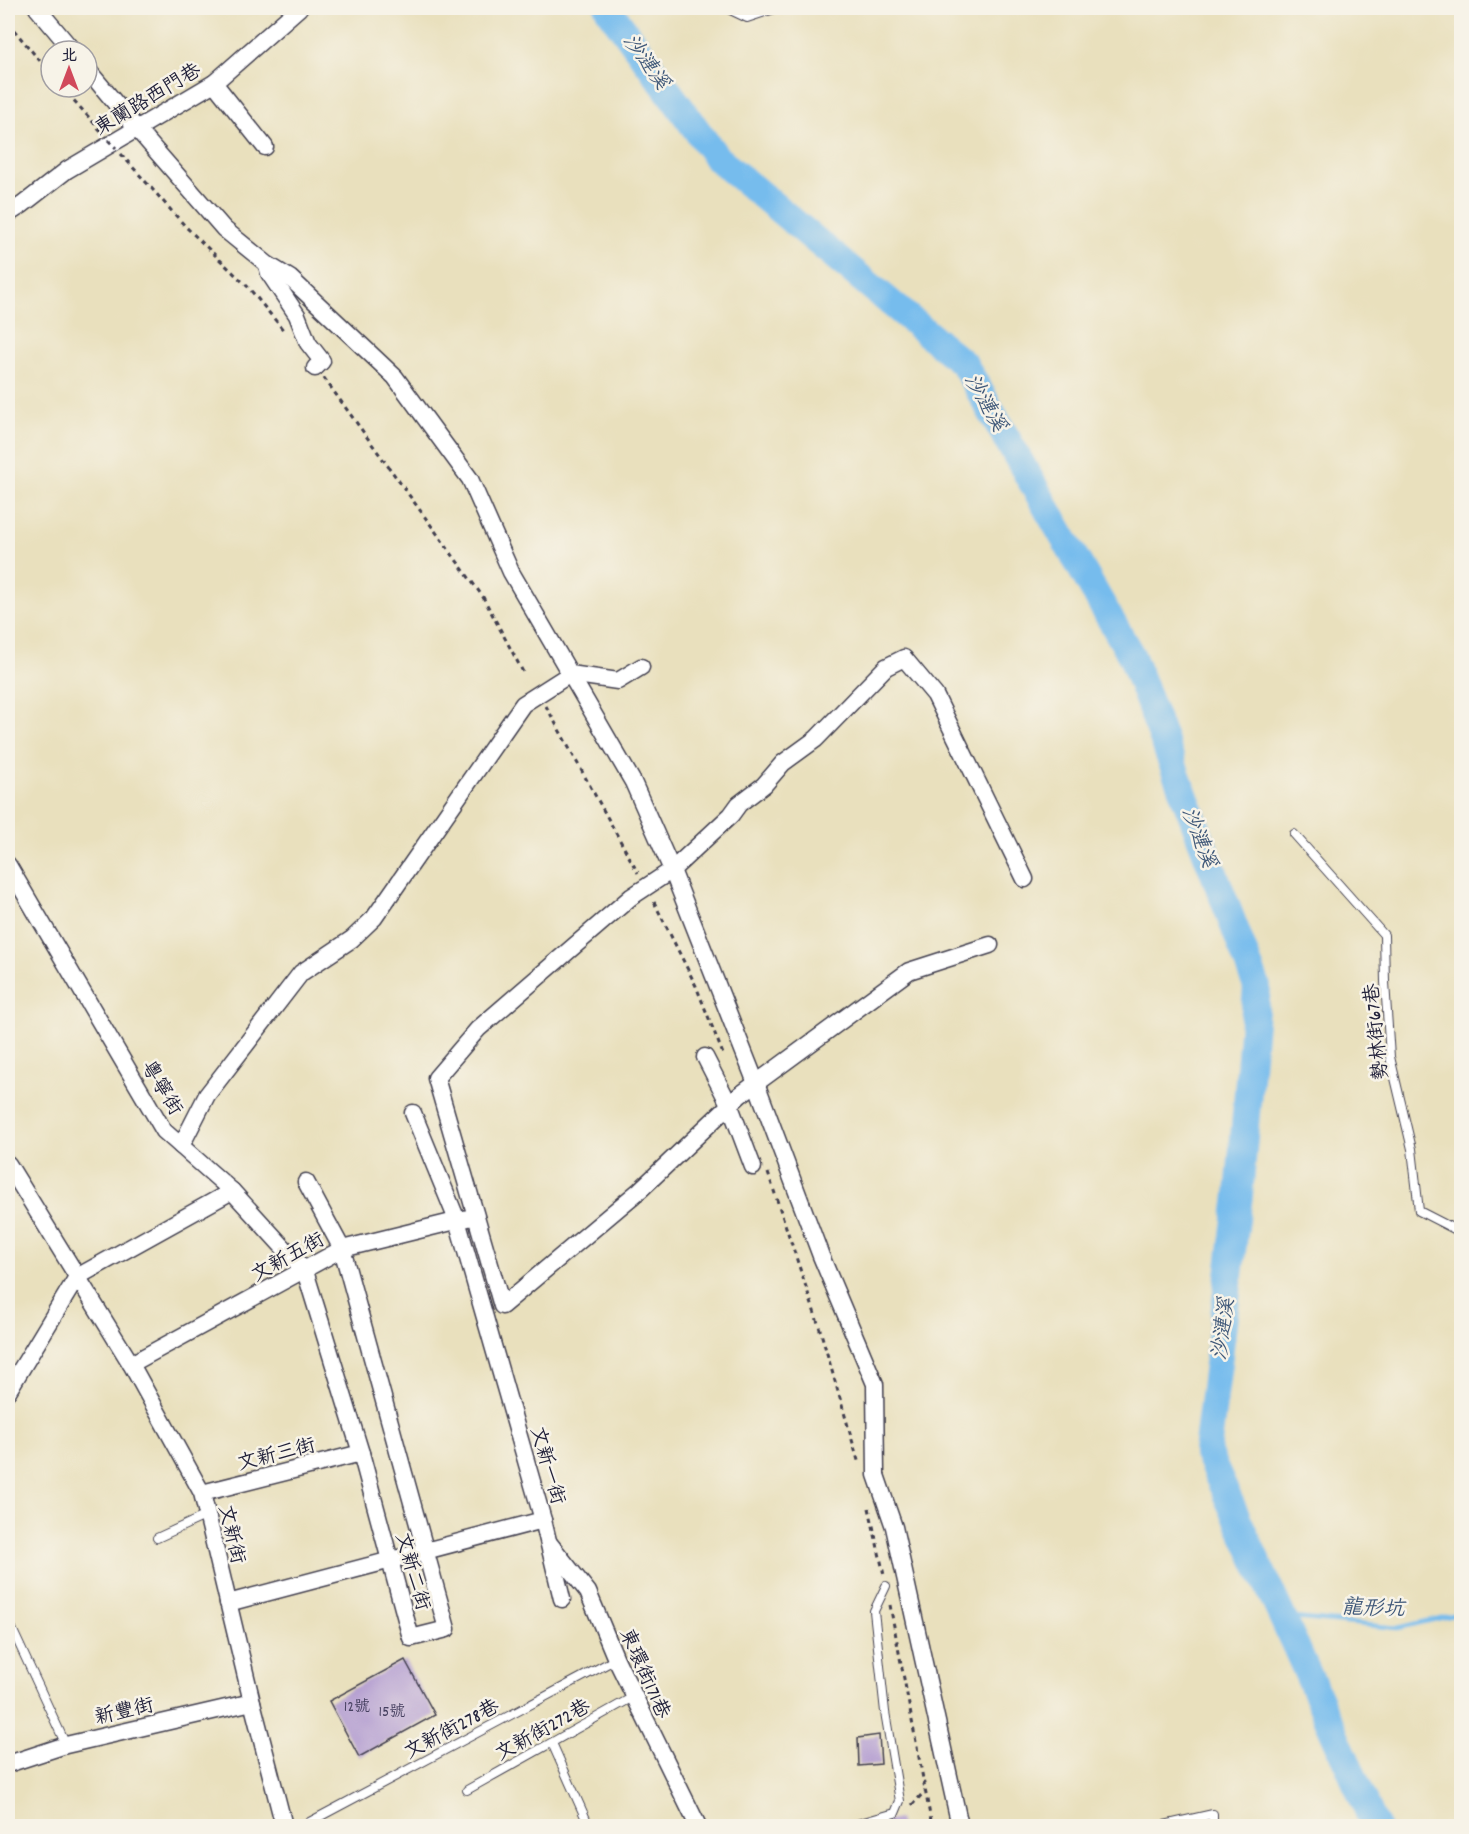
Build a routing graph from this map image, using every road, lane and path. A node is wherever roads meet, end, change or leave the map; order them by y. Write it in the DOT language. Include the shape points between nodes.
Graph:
graph roads {
  1 [pos="37,8"];
  2 [pos="299,8"];
  3 [pos="726,8"];
  4 [pos="777,8"];
  5 [pos="8,23"];
  6 [pos="63,39"];
  7 [pos="39,60"];
  8 [pos="99,83"];
  9 [pos="214,83"];
  10 [pos="73,99"];
  11 [pos="137,129"];
  12 [pos="101,131"];
  13 [pos="108,140"];
  14 [pos="265,147"];
  15 [pos="8,214"];
  16 [pos="267,264"];
  17 [pos="285,332"];
  18 [pos="315,368"];
  19 [pos="641,668"];
  20 [pos="523,672"];
  21 [pos="570,674"];
  22 [pos="539,693"];
  23 [pos="1294,834"];
  24 [pos="8,866"];
  25 [pos="672,870"];
  26 [pos="640,876"];
  27 [pos="1024,879"];
  28 [pos="652,897"];
  29 [pos="990,945"];
  30 [pos="705,1057"];
  31 [pos="727,1062"];
  32 [pos="756,1083"];
  33 [pos="730,1106"];
  34 [pos="413,1113"];
  35 [pos="181,1146"];
  36 [pos="8,1164"];
  37 [pos="760,1170"];
  38 [pos="306,1182"];
  39 [pos="232,1191"];
  40 [pos="474,1216"];
  41 [pos="457,1220"];
  42 [pos="1461,1233"];
  43 [pos="342,1249"];
  44 [pos="305,1271"];
  45 [pos="77,1277"];
  46 [pos="131,1364"];
  47 [pos="8,1391"];
  48 [pos="361,1453"];
  49 [pos="860,1467"];
  50 [pos="202,1493"];
  51 [pos="867,1499"];
  52 [pos="207,1515"];
  53 [pos="543,1520"];
  54 [pos="157,1538"];
  55 [pos="549,1543"];
  56 [pos="427,1551"];
  57 [pos="389,1560"];
  58 [pos="886,1586"];
  59 [pos="562,1599"];
  60 [pos="228,1603"];
  61 [pos="8,1620"];
  62 [pos="616,1659"];
  63 [pos="633,1697"];
  64 [pos="252,1702"];
  65 [pos="552,1743"];
  66 [pos="66,1745"];
  67 [pos="8,1764"];
  68 [pos="466,1790"];
  69 [pos="284,1827"];
  70 [pos="302,1827"];
  71 [pos="589,1827"];
  72 [pos="698,1827"];
  73 [pos="850,1827"];
  74 [pos="932,1827"];
  75 [pos="960,1827"];
  76 [pos="1160,1827"];
  77 [pos="1213,1827"];
  1 -- 6 [label="street"];
  2 -- 9 [label="street, 東蘭路西門巷"];
  3 -- 4 [label="lane" via="747,18"];
  5 -- 7 [label="path"];
  8 -- 11 [label="street"];
  9 -- 11 [label="street, 東蘭路西門巷"];
  9 -- 14 [label="street"];
  10 -- 12 [label="path"];
  11 -- 15 [label="street, 東蘭路西門巷" via="68,170"];
  11 -- 16 [label="street" via="224,229"];
  13 -- 17 [label="path, bridge" via="186,227 248,287"];
  16 -- 18 [label="street" via="322,361"];
  16 -- 21 [label="street" via="290,278 395,377 470,479 511,572"];
  18 -- 20 [label="path" via="483,597"];
  19 -- 21 [label="street" via="618,681"];
  21 -- 22 [label="street"];
  21 -- 25 [label="street" via="633,782"];
  22 -- 26 [label="path"];
  22 -- 35 [label="street" via="523,704 374,918 352,939 301,973 207,1095"];
  23 -- 42 [label="lane, 勢林街67巷" via="1384,935 1390,1057 1412,1149 1419,1211"];
  24 -- 35 [label="street, 粵寧街" via="164,1131"];
  25 -- 27 [label="street" via="783,763 816,739 886,668 904,658 935,694"];
  25 -- 32 [label="street"];
  25 -- 40 [label="street" via="631,897 478,1029 436,1078"];
  28 -- 31 [label="path" via="696,986"];
  29 -- 32 [label="street" via="909,971"];
  30 -- 33 [label="street"];
  32 -- 33 [label="street"];
  32 -- 75 [label="street" via="874,1384 876,1475 894,1527"];
  33 -- 37 [label="street"];
  33 -- 40 [label="street" via="640,1190 502,1306"];
  34 -- 41 [label="street, 文新一街"];
  35 -- 39 [label="street, 粵寧街"];
  36 -- 45 [label="street"];
  37 -- 49 [label="path" via="819,1326"];
  38 -- 43 [label="street, 文新二街"];
  39 -- 44 [label="street, 文新二街"];
  39 -- 45 [label="street"];
  40 -- 41 [label="street, 文新五街"];
  41 -- 43 [label="street, 文新五街"];
  41 -- 53 [label="street, 文新一街"];
  43 -- 44 [label="street, 文新五街"];
  43 -- 56 [label="street, 文新二街"];
  44 -- 46 [label="street, 文新五街"];
  44 -- 48 [label="street, 文新二街"];
  45 -- 46 [label="street, 文新街"];
  45 -- 47 [label="street"];
  46 -- 50 [label="street, 文新街"];
  48 -- 50 [label="street, 文新三街"];
  48 -- 57 [label="street, 文新二街"];
  50 -- 52 [label="street, 文新街"];
  51 -- 58 [label="path"];
  52 -- 54 [label="lane"];
  52 -- 60 [label="street, 文新街"];
  53 -- 55 [label="street"];
  53 -- 56 [label="street, 文新一街"];
  55 -- 59 [label="street"];
  55 -- 62 [label="street, 東環街171巷" via="588,1592"];
  56 -- 57 [label="street, 文新一街"];
  56 -- 57 [label="street, 文新二街" via="447,1629 411,1638"];
  57 -- 60 [label="street, 文新一街"];
  58 -- 73 [label="lane" via="874,1611 900,1801 895,1813"];
  58 -- 74 [label="path"];
  60 -- 64 [label="street, 文新街"];
  61 -- 66 [label="lane"];
  62 -- 63 [label="street, 東環街171巷"];
  62 -- 70 [label="lane, 文新街278巷"];
  63 -- 65 [label="lane, 文新街272巷"];
  63 -- 72 [label="street, 東環街171巷"];
  64 -- 66 [label="street, 新豐街"];
  64 -- 69 [label="street, 文新街"];
  65 -- 68 [label="lane, 文新街272巷"];
  65 -- 71 [label="lane"];
  66 -- 67 [label="street, 新豐街"];
  76 -- 77 [label="lane" via="1214,1814"];
}
